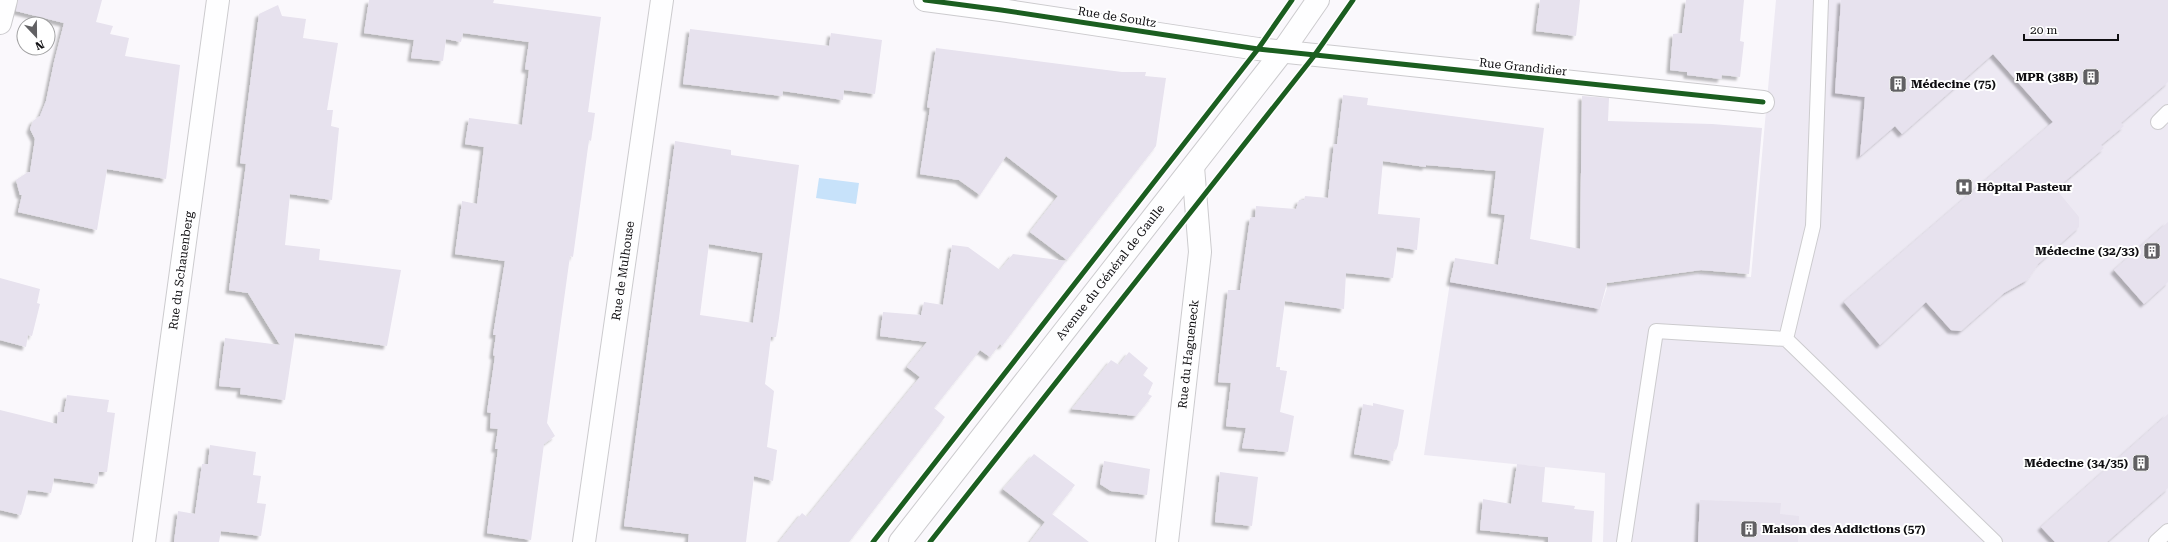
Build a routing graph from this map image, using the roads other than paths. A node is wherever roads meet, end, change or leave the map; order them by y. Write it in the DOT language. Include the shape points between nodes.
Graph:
graph roads {
  1 [pos="6,0"];
  2 [pos="218,0"];
  3 [pos="662,0"];
  4 [pos="925,0"];
  5 [pos="1318,0"];
  6 [pos="1821,0"];
  7 [pos="1001,5"];
  8 [pos="0,23"];
  9 [pos="1282,52"];
  10 [pos="1763,102"];
  11 [pos="1193,166"];
  12 [pos="1786,339"];
  13 [pos="2168,531"];
  14 [pos="144,542"];
  15 [pos="584,542"];
  16 [pos="900,542"];
  17 [pos="1167,542"];
  18 [pos="1624,542"];
  19 [pos="1996,542"];
  20 [pos="2156,542"];
  1 -- 8 [label="street"];
  2 -- 14 [label="street, Rue du Schauenberg"];
  3 -- 15 [label="street, Rue de Mulhouse"];
  4 -- 7 [label="street, Rue de Soultz"];
  5 -- 9 [label="street, Avenue du Général de Gaulle"];
  6 -- 12 [label="lane" via="1813,226"];
  7 -- 9 [label="street, Rue de Soultz"];
  9 -- 10 [label="street, Rue Grandidier"];
  9 -- 11 [label="street, Avenue du Général de Gaulle"];
  11 -- 16 [label="street, Avenue du Général de Gaulle"];
  11 -- 17 [label="street, Rue du Hagueneck" via="1200,252"];
  12 -- 18 [label="lane" via="1656,330"];
  12 -- 19 [label="lane"];
  13 -- 20 [label="lane"];
}
